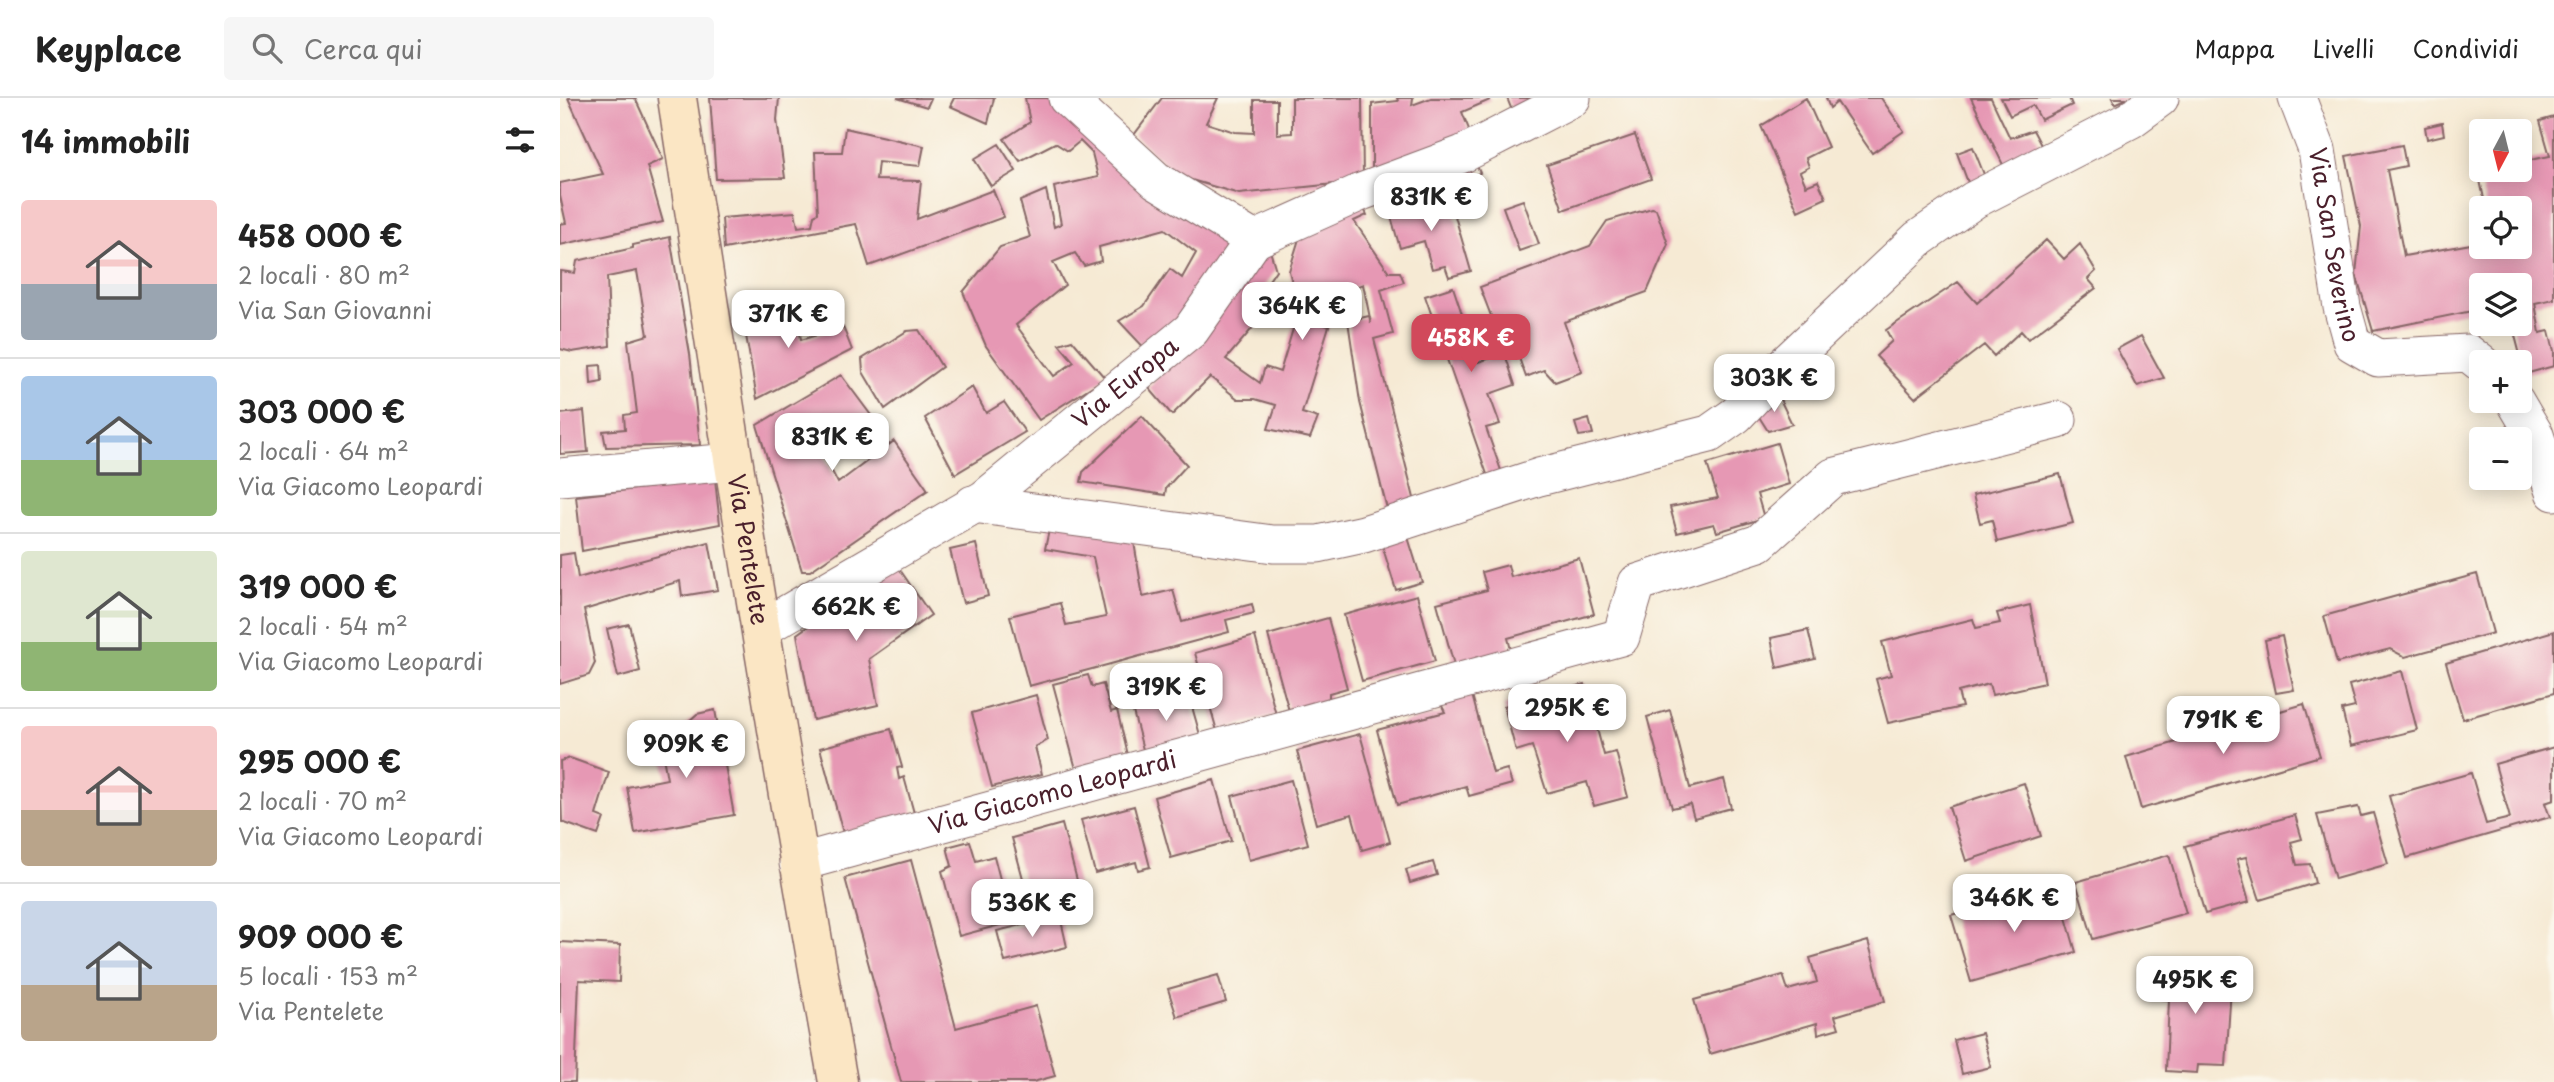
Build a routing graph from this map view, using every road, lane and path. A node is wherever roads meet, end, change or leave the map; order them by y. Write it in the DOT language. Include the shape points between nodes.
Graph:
graph roads {
  1 [pos="677,98"];
  2 [pos="1067,98"];
  3 [pos="1572,98"];
  4 [pos="2160,98"];
  5 [pos="2297,98"];
  6 [pos="1254,240"];
  7 [pos="2469,355"];
  8 [pos="2522,413"];
  9 [pos="2058,420"];
  10 [pos="732,462"];
  11 [pos="560,477"];
  12 [pos="2554,492"];
  13 [pos="973,504"];
  14 [pos="761,629"];
  15 [pos="798,863"];
  16 [pos="838,1082"];
  1 -- 10 [label="main road, Via Pentelete"];
  2 -- 6 [label="street" via="1156,180"];
  3 -- 6 [label="street" via="1463,153"];
  4 -- 13 [label="street" via="2130,120 1974,200 1918,239 1736,415 1709,434 1539,477 1364,534 1318,544 1273,544"];
  5 -- 7 [label="street, Via San Severino" via="2318,150 2342,307 2352,343 2378,358"];
  6 -- 13 [label="street, Via Europa" via="1191,330"];
  8 -- 12 [label="street" via="2535,435"];
  9 -- 15 [label="street, Via Giacomo Leopardi" via="1833,477 1759,542 1637,583 1621,637"];
  10 -- 11 [label="street"];
  10 -- 14 [label="main road, Via Pentelete"];
  13 -- 14 [label="street, Via Europa"];
  14 -- 15 [label="main road, Via Pentelete"];
  15 -- 16 [label="main road, Via Pentelete"];
}
